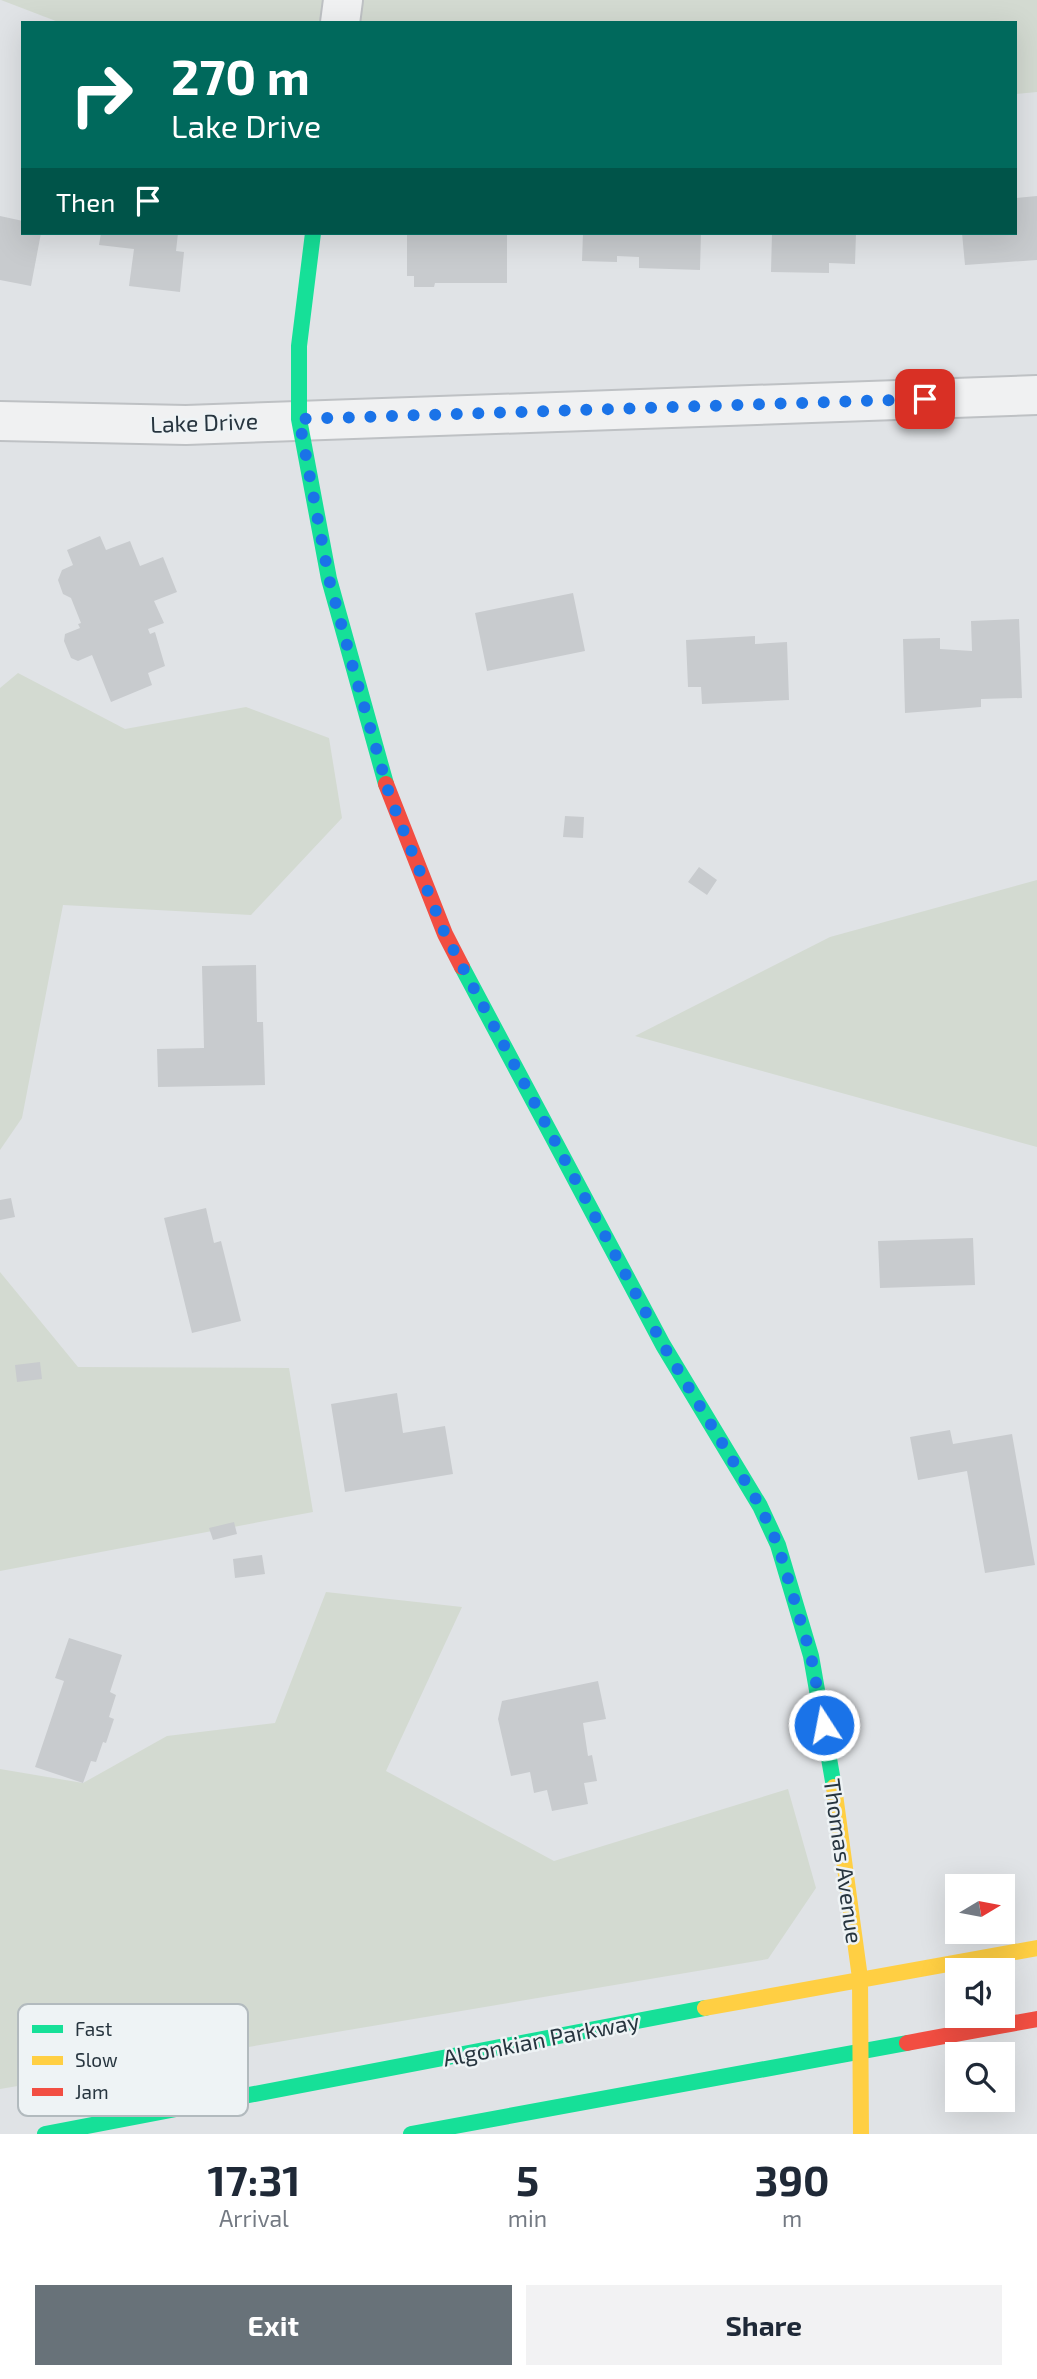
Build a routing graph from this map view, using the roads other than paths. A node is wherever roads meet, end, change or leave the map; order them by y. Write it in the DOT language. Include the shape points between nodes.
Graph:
graph roads {
  1 [pos="343,0"];
  2 [pos="340,21"];
  3 [pos="313,235"];
  4 [pos="1037,395"];
  5 [pos="299,419"];
  6 [pos="0,421"];
  7 [pos="1037,1948"];
  8 [pos="860,1978"];
  9 [pos="1037,2019"];
  10 [pos="860,2049"];
  11 [pos="248,2095"];
  12 [pos="139,2116"];
  13 [pos="45,2134"];
  14 [pos="411,2134"];
  15 [pos="861,2134"];
  1 -- 2 [label="street"];
  3 -- 5 [label="street, Thomas Avenue" via="299,346"];
  4 -- 5 [label="street, Lake Drive"];
  5 -- 6 [label="street, Lake Drive" via="186,425"];
  5 -- 8 [label="street, Thomas Avenue" via="329,579 354,671 390,797 445,934 663,1345 729,1450 778,1545 811,1656"];
  7 -- 8 [label="street, Algonkian Parkway"];
  8 -- 10 [label="street, Thomas Avenue"];
  8 -- 11 [label="street, Algonkian Parkway"];
  9 -- 10 [label="street"];
  10 -- 14 [label="street"];
  10 -- 15 [label="street, Thomas Avenue"];
  12 -- 13 [label="street, Algonkian Parkway"];
}
